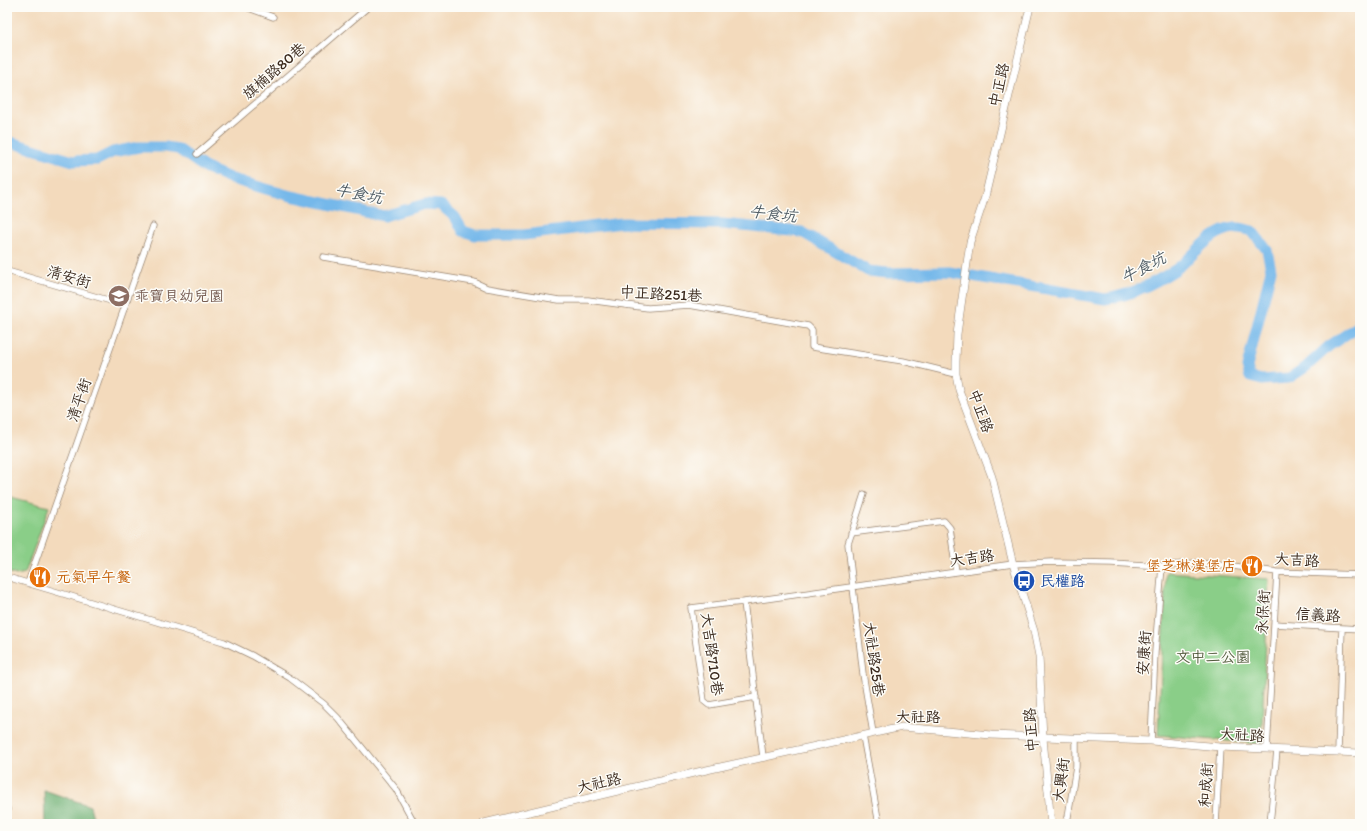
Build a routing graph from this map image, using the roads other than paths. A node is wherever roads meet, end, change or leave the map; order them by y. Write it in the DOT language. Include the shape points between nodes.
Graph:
graph roads {
  1 [pos="246,7"];
  2 [pos="368,7"];
  3 [pos="1030,7"];
  4 [pos="274,17"];
  5 [pos="197,154"];
  6 [pos="153,226"];
  7 [pos="324,257"];
  8 [pos="7,271"];
  9 [pos="125,305"];
  10 [pos="956,374"];
  11 [pos="864,494"];
  12 [pos="851,533"];
  13 [pos="1013,564"];
  14 [pos="1162,566"];
  15 [pos="956,572"];
  16 [pos="1277,572"];
  17 [pos="1360,575"];
  18 [pos="7,576"];
  19 [pos="28,583"];
  20 [pos="853,587"];
  21 [pos="744,602"];
  22 [pos="1274,624"];
  23 [pos="1342,628"];
  24 [pos="1360,629"];
  25 [pos="756,697"];
  26 [pos="873,733"];
  27 [pos="863,736"];
  28 [pos="1043,738"];
  29 [pos="1076,738"];
  30 [pos="1151,741"];
  31 [pos="1220,747"];
  32 [pos="1267,749"];
  33 [pos="1277,750"];
  34 [pos="1338,752"];
  35 [pos="1360,753"];
  36 [pos="763,757"];
  37 [pos="7,809"];
  38 [pos="8,824"];
  39 [pos="415,824"];
  40 [pos="485,824"];
  41 [pos="879,824"];
  42 [pos="1051,824"];
  43 [pos="1066,824"];
  44 [pos="1216,824"];
  45 [pos="1270,824"];
  1 -- 4 [label="street"];
  2 -- 5 [label="street, 旗楠路80巷"];
  3 -- 10 [label="street, 中正路" via="985,197 970,242 957,334"];
  6 -- 9 [label="street, 清平街"];
  7 -- 10 [label="street, 中正路251巷" via="474,282 487,288 559,300 588,300 648,308 689,305 808,326 812,330 812,347 903,361"];
  8 -- 9 [label="street, 清安街"];
  9 -- 19 [label="street, 清平街"];
  10 -- 13 [label="street, 中正路" via="959,390 992,477"];
  11 -- 12 [label="street, 大社路25巷"];
  12 -- 15 [label="street" via="944,521 950,528"];
  12 -- 20 [label="street, 大社路25巷" via="848,544"];
  13 -- 14 [label="street, 大吉路" via="1051,562"];
  13 -- 15 [label="street, 大吉路"];
  13 -- 28 [label="street, 中正路" via="1040,656"];
  14 -- 16 [label="street, 大吉路" via="1218,564"];
  14 -- 30 [label="street, 安康街"];
  15 -- 20 [label="street, 大吉路"];
  16 -- 17 [label="street, 大吉路"];
  16 -- 22 [label="street, 永保街"];
  18 -- 19 [label="street"];
  19 -- 39 [label="street" via="224,642 290,678 324,704 353,734 396,789"];
  20 -- 21 [label="street, 大吉路"];
  20 -- 26 [label="street, 大社路25巷"];
  21 -- 25 [label="street"];
  21 -- 25 [label="street, 大吉路710巷" via="691,608 704,701 710,705"];
  22 -- 23 [label="street, 信義路"];
  22 -- 32 [label="street, 永保街"];
  23 -- 24 [label="street, 信義路"];
  23 -- 34 [label="street"];
  25 -- 36 [label="street"];
  26 -- 27 [label="street, 大社路"];
  26 -- 28 [label="street, 大社路" via="902,727"];
  27 -- 36 [label="street, 大社路"];
  27 -- 41 [label="street"];
  28 -- 29 [label="street, 大社路"];
  28 -- 42 [label="street, 中正路"];
  29 -- 30 [label="street, 大社路"];
  29 -- 43 [label="street, 大興街" via="1076,768"];
  30 -- 31 [label="street, 大社路"];
  31 -- 32 [label="street, 大社路"];
  31 -- 44 [label="street, 和成街"];
  32 -- 33 [label="street, 大社路"];
  33 -- 34 [label="street, 大社路"];
  33 -- 45 [label="street"];
  34 -- 35 [label="street, 大社路"];
  36 -- 40 [label="street, 大社路"];
  37 -- 38 [label="street"];
}
